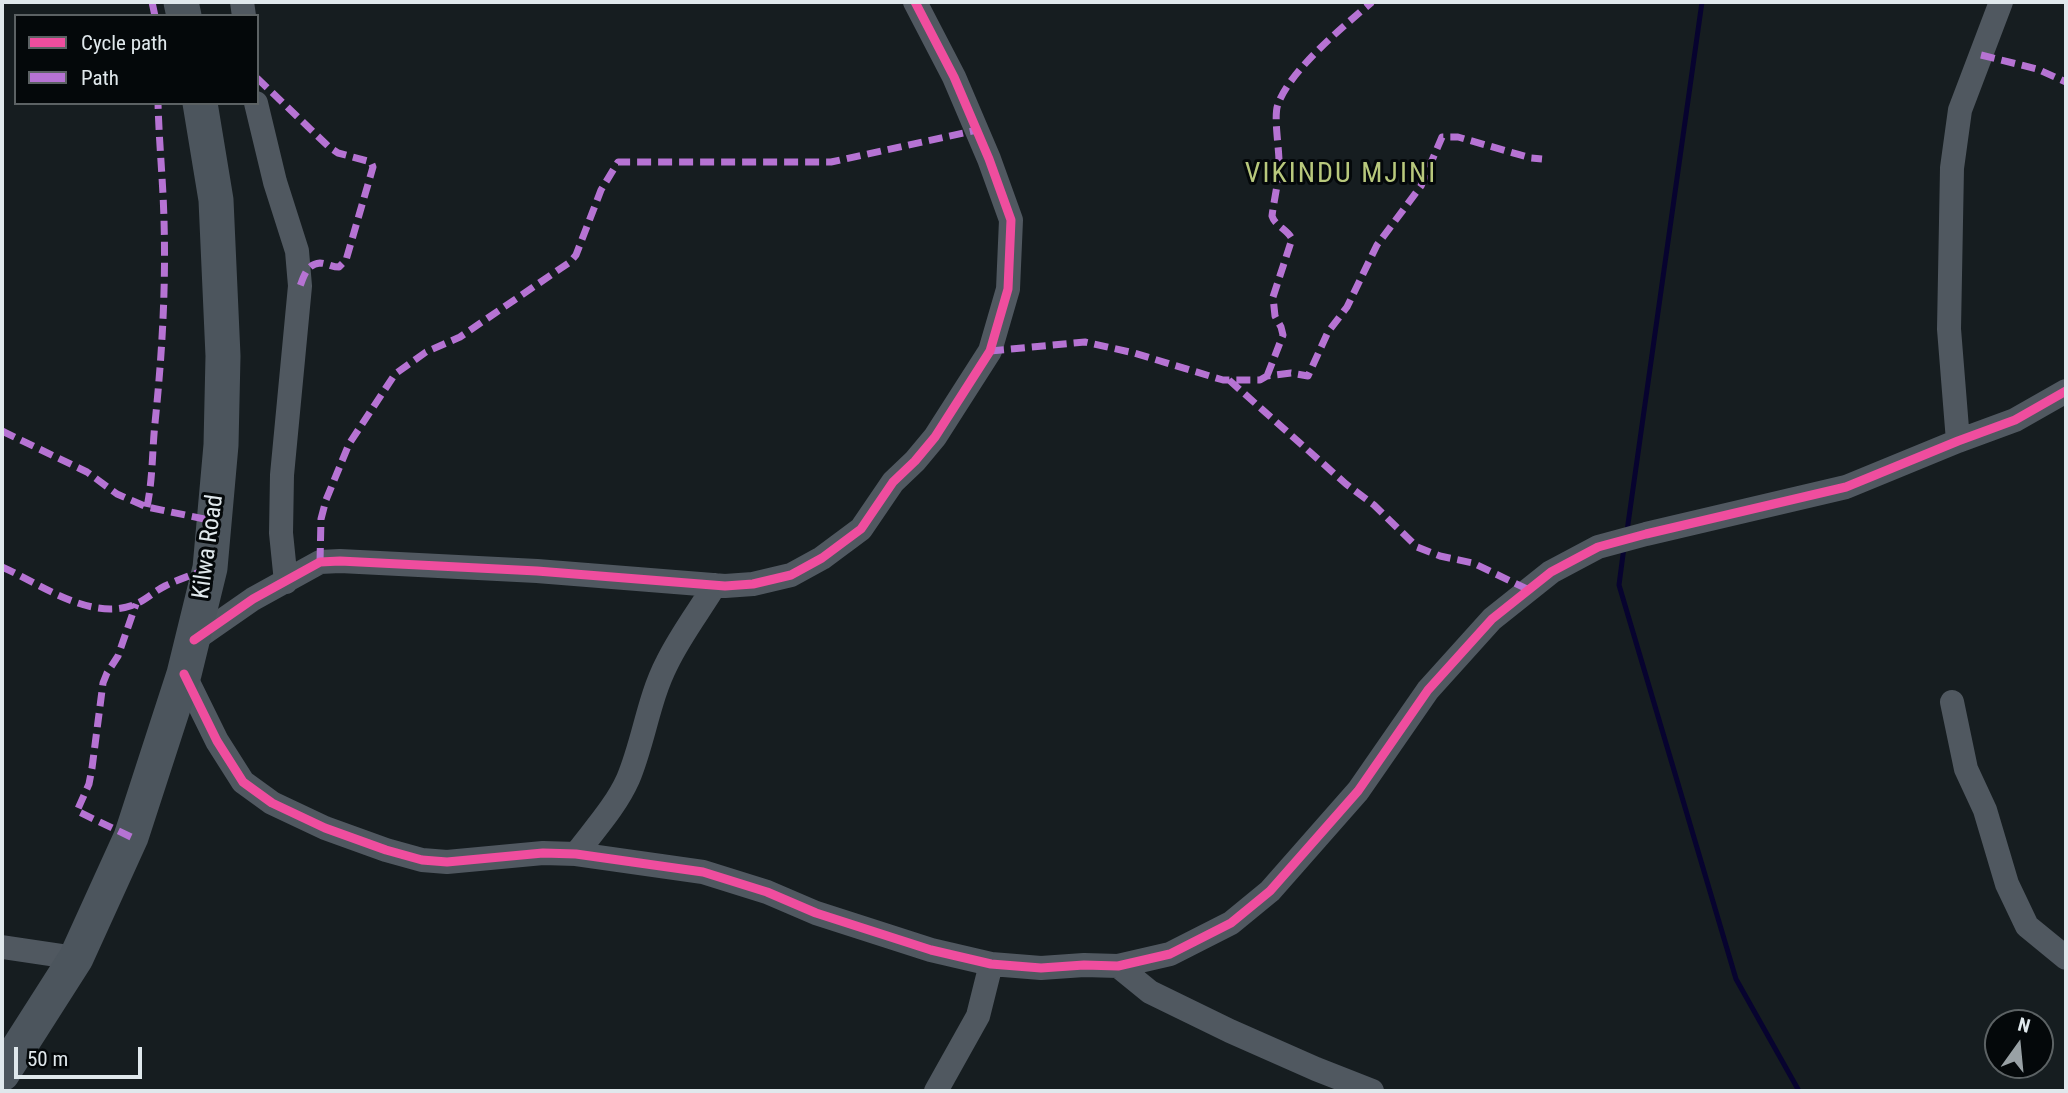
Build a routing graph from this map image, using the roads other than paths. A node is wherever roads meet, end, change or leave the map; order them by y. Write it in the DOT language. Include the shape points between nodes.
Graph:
graph roads {
  1 [pos="915,2"];
  2 [pos="2001,2"];
  3 [pos="200,105"];
  4 [pos="256,105"];
  5 [pos="2066,391"];
  6 [pos="1958,441"];
  7 [pos="286,582"];
  8 [pos="715,585"];
  9 [pos="194,640"];
  10 [pos="184,674"];
  11 [pos="1952,702"];
  12 [pos="576,854"];
  13 [pos="2,947"];
  14 [pos="76,958"];
  15 [pos="2066,958"];
  16 [pos="991,964"];
  17 [pos="1118,965"];
  18 [pos="2,1073"];
  19 [pos="936,1091"];
  20 [pos="1372,1091"];
  1 -- 8 [label="street" via="964,98 1011,220 1008,289 990,351 935,437 892,482 861,529 791,575 753,584"];
  2 -- 6 [label="street" via="1961,110 1952,168 1949,329"];
  3 -- 9 [label="highway, Kilwa Road" via="216,200 223,356 210,568"];
  4 -- 7 [label="street" via="297,251 300,286 282,475"];
  5 -- 6 [label="street" via="2015,420"];
  6 -- 17 [label="street" via="1846,487 1598,547 1551,572 1492,619 1428,690 1357,791 1270,891 1231,923 1170,954"];
  7 -- 8 [label="street" via="320,562 340,561 537,570"];
  7 -- 9 [label="street"];
  8 -- 12 [label="street" via="667,662 627,781"];
  9 -- 10 [label="highway, Kilwa Road"];
  10 -- 12 [label="street" via="243,782 272,803 326,828 422,860"];
  10 -- 14 [label="highway, Kilwa Road" via="131,837"];
  11 -- 15 [label="street" via="1966,769 2007,884 2027,926"];
  12 -- 16 [label="street" via="704,872 873,932"];
  13 -- 14 [label="street"];
  14 -- 18 [label="highway, Kilwa Road"];
  16 -- 17 [label="street" via="1041,968"];
  16 -- 19 [label="street" via="978,1016"];
  17 -- 20 [label="street" via="1150,992"];
}
